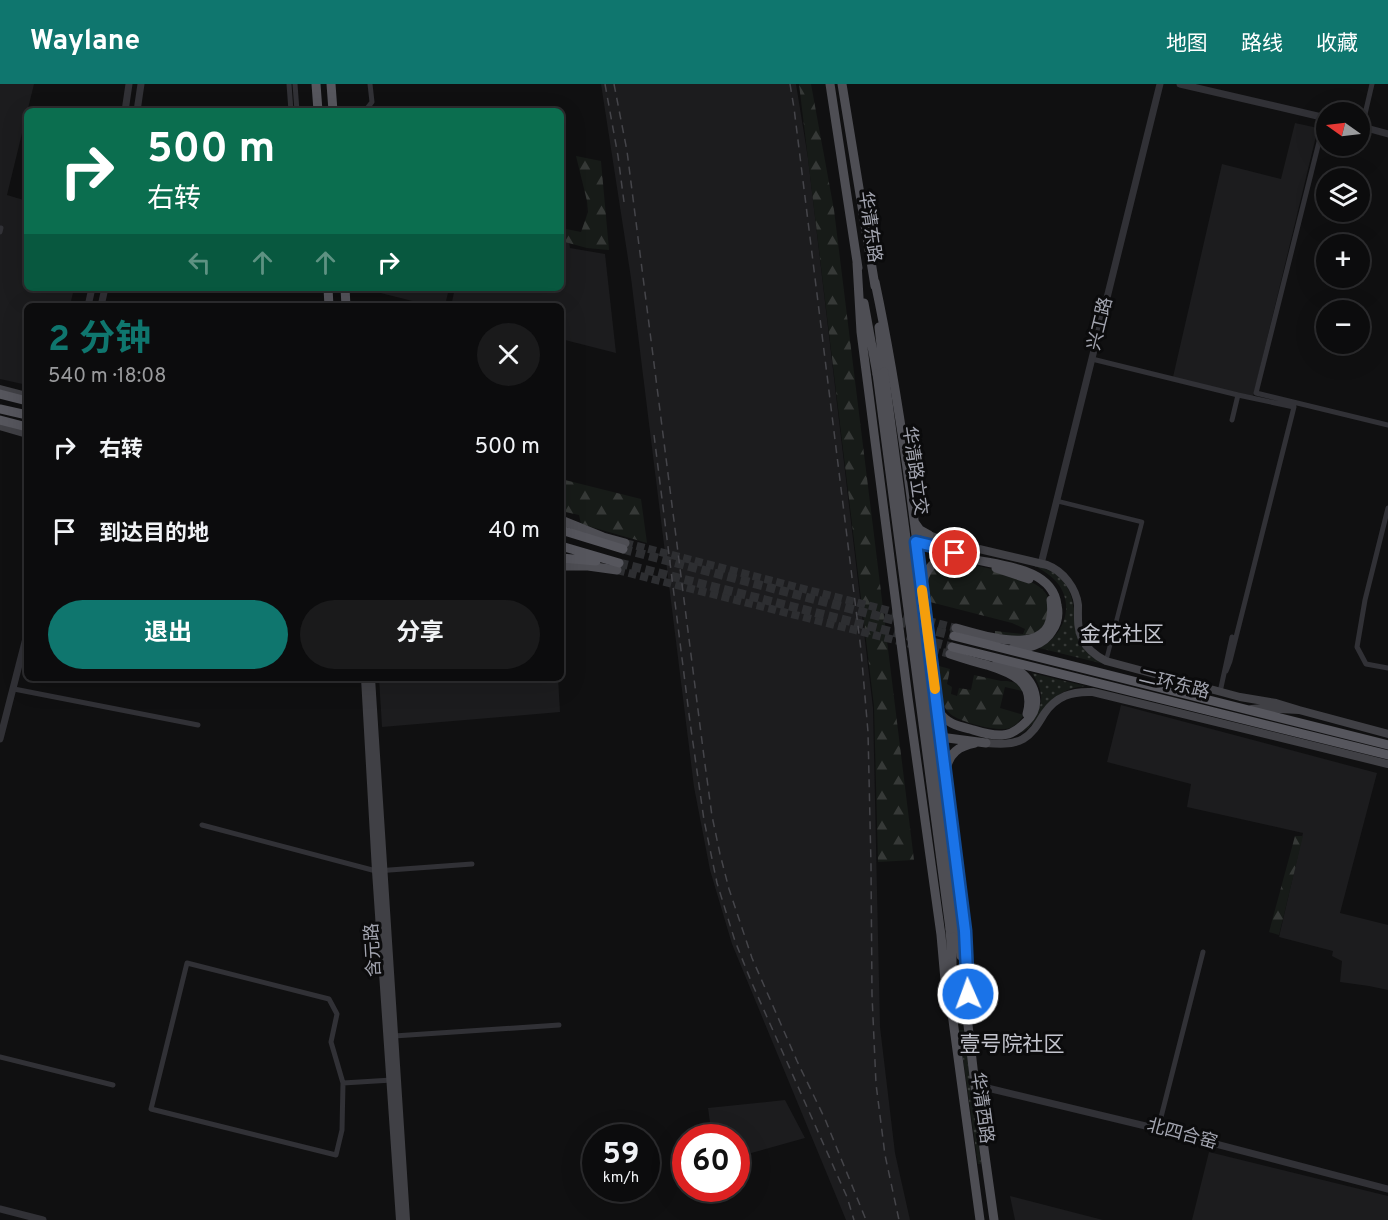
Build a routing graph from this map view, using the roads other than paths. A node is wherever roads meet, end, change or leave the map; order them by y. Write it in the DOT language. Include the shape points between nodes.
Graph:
graph roads {
  1 [pos="129,84"];
  2 [pos="141,84"];
  3 [pos="289,84"];
  4 [pos="295,84"];
  5 [pos="316,84"];
  6 [pos="331,84"];
  7 [pos="370,84"];
  8 [pos="830,84"];
  9 [pos="842,84"];
  10 [pos="1160,84"];
  11 [pos="1180,84"];
  12 [pos="1372,84"];
  13 [pos="1367,102"];
  14 [pos="125,108"];
  15 [pos="137,108"];
  16 [pos="291,108"];
  17 [pos="297,108"];
  18 [pos="318,108"];
  19 [pos="333,108"];
  20 [pos="367,108"];
  21 [pos="1316,116"];
  22 [pos="1370,130"];
  23 [pos="1388,134"];
  24 [pos="1316,154"];
  25 [pos="857,263"];
  26 [pos="874,282"];
  27 [pos="1092,359"];
  28 [pos="880,373"];
  29 [pos="0,389"];
  30 [pos="0,394"];
  31 [pos="24,395"];
  32 [pos="1238,395"];
  33 [pos="0,399"];
  34 [pos="24,400"];
  35 [pos="24,405"];
  36 [pos="0,409"];
  37 [pos="24,414"];
  38 [pos="0,420"];
  39 [pos="1232,420"];
  40 [pos="1388,425"];
  41 [pos="0,426"];
  42 [pos="24,426"];
  43 [pos="24,433"];
  44 [pos="1057,501"];
  45 [pos="1388,508"];
  46 [pos="564,521"];
  47 [pos="564,531"];
  48 [pos="887,532"];
  49 [pos="924,536"];
  50 [pos="564,537"];
  51 [pos="916,542"];
  52 [pos="604,544"];
  53 [pos="889,544"];
  54 [pos="624,546"];
  55 [pos="564,547"];
  56 [pos="964,557"];
  57 [pos="564,558"];
  58 [pos="983,562"];
  59 [pos="1041,564"];
  60 [pos="564,566"];
  61 [pos="618,566"];
  62 [pos="923,597"];
  63 [pos="925,608"];
  64 [pos="897,609"];
  65 [pos="955,632"];
  66 [pos="1232,637"];
  67 [pos="24,647"];
  68 [pos="1003,648"];
  69 [pos="951,651"];
  70 [pos="975,653"];
  71 [pos="931,658"];
  72 [pos="904,660"];
  73 [pos="1106,661"];
  74 [pos="1388,668"];
  75 [pos="1226,671"];
  76 [pos="365,681"];
  77 [pos="371,681"];
  78 [pos="14,689"];
  79 [pos="1220,692"];
  80 [pos="936,702"];
  81 [pos="1248,709"];
  82 [pos="1299,710"];
  83 [pos="1246,720"];
  84 [pos="198,725"];
  85 [pos="1019,728"];
  86 [pos="1385,734"];
  87 [pos="940,737"];
  88 [pos="0,739"];
  89 [pos="914,740"];
  90 [pos="986,743"];
  91 [pos="1305,743"];
  92 [pos="1388,745"];
  93 [pos="1388,755"];
  94 [pos="1388,764"];
  95 [pos="946,778"];
  96 [pos="202,825"];
  97 [pos="472,864"];
  98 [pos="380,871"];
  99 [pos="954,930"];
  100 [pos="1203,952"];
  101 [pos="966,1013"];
  102 [pos="952,1016"];
  103 [pos="559,1024"];
  104 [pos="394,1036"];
  105 [pos="0,1057"];
  106 [pos="394,1080"];
  107 [pos="344,1083"];
  108 [pos="113,1085"];
  109 [pos="975,1085"];
  110 [pos="1158,1129"];
  111 [pos="1388,1189"];
  112 [pos="0,1209"];
  113 [pos="43,1220"];
  114 [pos="400,1220"];
  115 [pos="406,1220"];
  116 [pos="980,1220"];
  117 [pos="994,1220"];
  1 -- 14 [label="street"];
  2 -- 15 [label="street"];
  3 -- 16 [label="street"];
  4 -- 17 [label="street"];
  5 -- 18 [label="highway"];
  6 -- 19 [label="highway"];
  7 -- 20 [label="street" via="372,102"];
  8 -- 25 [label="main road, 华清东路"];
  9 -- 26 [label="main road, 华清东路"];
  10 -- 27 [label="street, 兴工路"];
  11 -- 21 [label="street"];
  12 -- 13 [label="street"];
  22 -- 23 [label="street"];
  24 -- 40 [label="street" via="1256,393"];
  25 -- 28 [label="main road, 华清东路"];
  25 -- 48 [label="main road" via="861,332"];
  26 -- 28 [label="main road, 华清东路"];
  26 -- 49 [label="main road" via="888,344 912,512"];
  27 -- 32 [label="street"];
  27 -- 44 [label="street, 兴工路"];
  28 -- 99 [label="main road, 华清路立交, bridge"];
  29 -- 31 [label="main road"];
  30 -- 34 [label="highway"];
  32 -- 39 [label="street"];
  32 -- 75 [label="street" via="1294,407"];
  33 -- 35 [label="highway"];
  36 -- 37 [label="highway"];
  38 -- 42 [label="highway"];
  41 -- 43 [label="main road"];
  44 -- 59 [label="street, 兴工路"];
  44 -- 73 [label="street" via="1142,522"];
  45 -- 74 [label="street" via="1357,647 1366,664"];
  46 -- 54 [label="main road"];
  47 -- 52 [label="highway"];
  48 -- 49 [label="main road"];
  48 -- 53 [label="main road"];
  49 -- 51 [label="main road"];
  49 -- 56 [label="main road"];
  49 -- 59 [label="main road"];
  50 -- 52 [label="highway"];
  51 -- 53 [label="main road"];
  51 -- 62 [label="main road"];
  52 -- 54 [label="highway"];
  53 -- 64 [label="main road"];
  55 -- 61 [label="highway"];
  56 -- 58 [label="main road"];
  56 -- 62 [label="main road" via="945,559 929,567"];
  57 -- 61 [label="highway"];
  58 -- 65 [label="main road" via="1042,586 1051,598 1049,623 1035,638 1017,641"];
  58 -- 68 [label="main road" via="1036,576 1055,595 1056,622 1052,633 1027,648"];
  59 -- 73 [label="main road" via="1057,571 1069,584 1077,600 1082,639"];
  60 -- 61 [label="main road"];
  62 -- 63 [label="main road"];
  63 -- 64 [label="main road" via="922,615 905,616"];
  63 -- 71 [label="main road"];
  64 -- 72 [label="main road"];
  65 -- 68 [label="highway, 二环东路"];
  66 -- 75 [label="street"];
  67 -- 78 [label="street"];
  68 -- 81 [label="highway, 二环东路"];
  69 -- 70 [label="highway, 二环东路"];
  69 -- 85 [label="main road" via="1008,672 1021,681 1029,701"];
  70 -- 83 [label="highway, 二环东路"];
  70 -- 85 [label="main road" via="1015,669 1033,687 1034,710"];
  71 -- 72 [label="main road" via="927,651 909,652"];
  71 -- 80 [label="main road"];
  72 -- 89 [label="main road"];
  73 -- 79 [label="main road"];
  75 -- 79 [label="street"];
  76 -- 98 [label="main road, 含元路"];
  77 -- 98 [label="main road, 含元路"];
  78 -- 84 [label="street"];
  78 -- 88 [label="street"];
  79 -- 82 [label="main road"];
  80 -- 85 [label="main road" via="943,717 961,726 1001,735"];
  80 -- 87 [label="main road"];
  81 -- 82 [label="main road"];
  81 -- 92 [label="highway, 二环东路"];
  82 -- 86 [label="main road"];
  83 -- 91 [label="main road"];
  83 -- 93 [label="highway, 二环东路"];
  87 -- 89 [label="main road"];
  87 -- 90 [label="main road"];
  87 -- 95 [label="main road"];
  89 -- 102 [label="main road"];
  90 -- 91 [label="main road" via="1022,740 1057,700 1082,692"];
  90 -- 95 [label="main road" via="970,744 954,752 947,764"];
  91 -- 94 [label="main road"];
  95 -- 101 [label="main road" via="965,931 969,989"];
  96 -- 98 [label="street"];
  97 -- 98 [label="street"];
  98 -- 104 [label="main road, 含元路"];
  98 -- 106 [label="main road, 含元路"];
  99 -- 101 [label="main road, 华清西路"];
  99 -- 102 [label="main road, 华清西路"];
  100 -- 110 [label="street"];
  101 -- 109 [label="main road, 华清西路"];
  102 -- 116 [label="main road, 华清西路"];
  103 -- 104 [label="street"];
  104 -- 106 [label="main road, 含元路"];
  105 -- 108 [label="street"];
  106 -- 107 [label="street"];
  106 -- 114 [label="main road, 含元路"];
  106 -- 115 [label="main road, 含元路"];
  107 -- 107 [label="street" via="331,1042 337,1014 329,999 187,963 151,1108 336,1155 342,1130"];
  109 -- 110 [label="street, 北四合窑"];
  109 -- 117 [label="main road, 华清西路"];
  110 -- 111 [label="street, 北四合窑"];
  112 -- 113 [label="street"];
}
